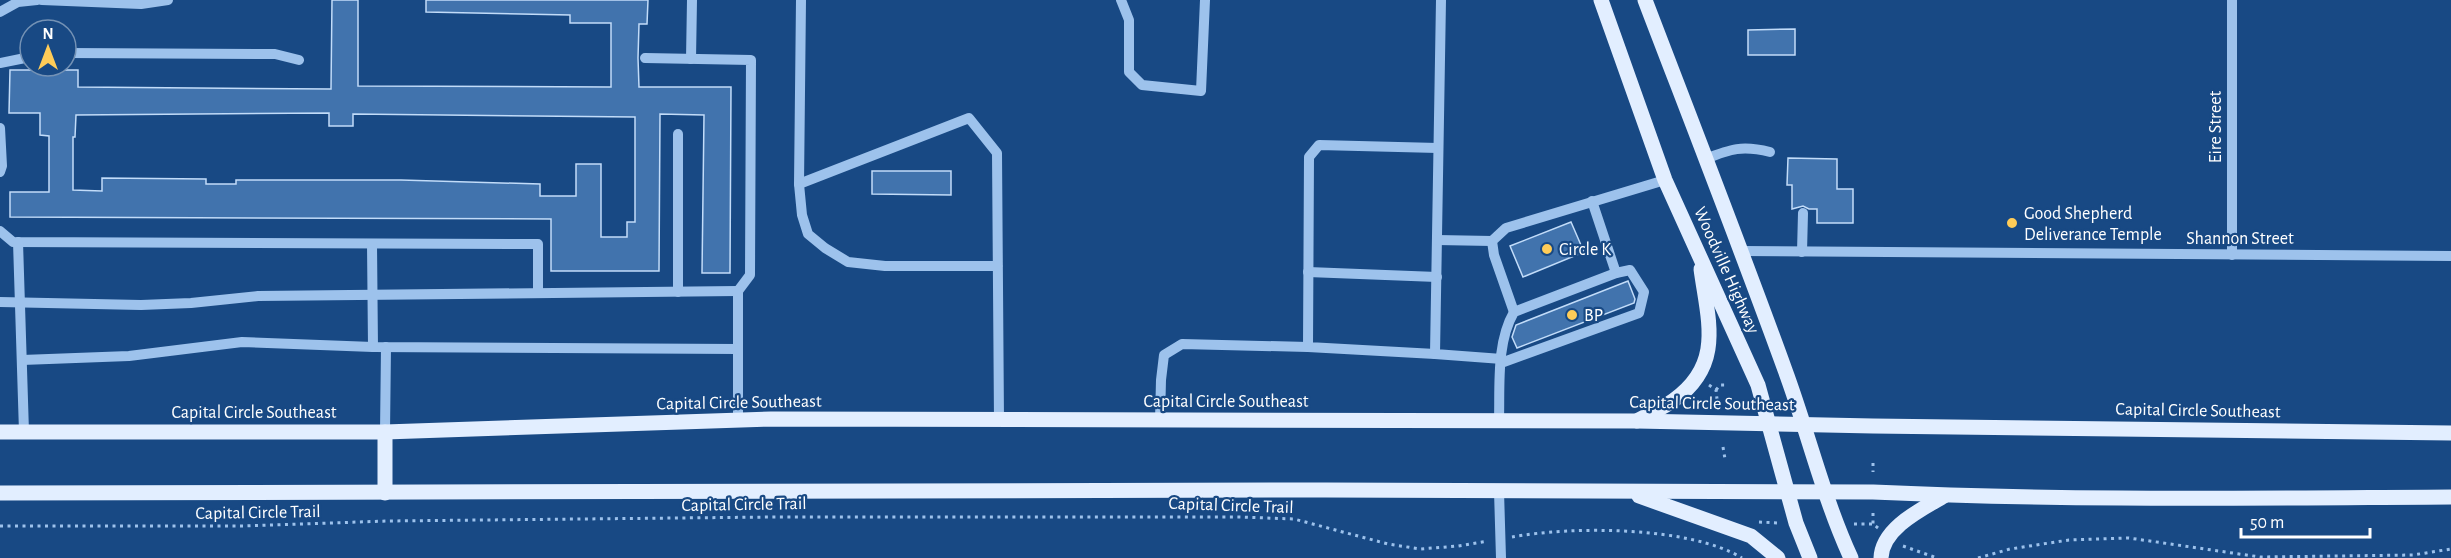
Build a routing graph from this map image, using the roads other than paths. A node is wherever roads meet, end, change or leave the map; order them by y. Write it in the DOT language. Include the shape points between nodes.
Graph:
graph roads {
  1 [pos="37,0"];
  2 [pos="42,0"];
  3 [pos="168,0"];
  4 [pos="692,0"];
  5 [pos="801,0"];
  6 [pos="1121,0"];
  7 [pos="1205,0"];
  8 [pos="1441,0"];
  9 [pos="1601,0"];
  10 [pos="1646,0"];
  11 [pos="2232,0"];
  12 [pos="0,12"];
  13 [pos="78,53"];
  14 [pos="645,58"];
  15 [pos="18,59"];
  16 [pos="692,59"];
  17 [pos="299,60"];
  18 [pos="0,63"];
  19 [pos="0,128"];
  20 [pos="678,134"];
  21 [pos="1438,148"];
  22 [pos="1770,152"];
  23 [pos="1705,159"];
  24 [pos="0,172"];
  25 [pos="1665,180"];
  26 [pos="800,184"];
  27 [pos="1592,201"];
  28 [pos="1803,213"];
  29 [pos="0,231"];
  30 [pos="1437,240"];
  31 [pos="1492,241"];
  32 [pos="18,242"];
  33 [pos="372,244"];
  34 [pos="1742,251"];
  35 [pos="1802,252"];
  36 [pos="1700,255"];
  37 [pos="2232,255"];
  38 [pos="2451,256"];
  39 [pos="998,266"];
  40 [pos="1308,272"];
  41 [pos="1616,273"];
  42 [pos="1437,277"];
  43 [pos="738,291"];
  44 [pos="678,292"];
  45 [pos="538,293"];
  46 [pos="372,294"];
  47 [pos="0,302"];
  48 [pos="20,303"];
  49 [pos="1514,312"];
  50 [pos="373,347"];
  51 [pos="386,347"];
  52 [pos="1308,347"];
  53 [pos="738,349"];
  54 [pos="1435,354"];
  55 [pos="22,360"];
  56 [pos="1501,361"];
  57 [pos="738,420"];
  58 [pos="999,420"];
  59 [pos="1160,420"];
  60 [pos="1499,421"];
  61 [pos="1637,421"];
  62 [pos="1769,425"];
  63 [pos="1803,425"];
  64 [pos="0,432"];
  65 [pos="24,432"];
  66 [pos="385,432"];
  67 [pos="2451,433"];
  68 [pos="1499,491"];
  69 [pos="1628,492"];
  70 [pos="1787,492"];
  71 [pos="1825,492"];
  72 [pos="385,493"];
  73 [pos="0,494"];
  74 [pos="1944,495"];
  75 [pos="2451,497"];
  76 [pos="1501,558"];
  77 [pos="1778,558"];
  78 [pos="1810,558"];
  79 [pos="1851,558"];
  80 [pos="1881,558"];
  1 -- 12 [label="street" via="18,2"];
  2 -- 3 [label="street" via="141,4"];
  4 -- 16 [label="street"];
  5 -- 26 [label="street"];
  6 -- 7 [label="street" via="1129,20 1129,72 1142,86 1201,91"];
  8 -- 21 [label="street"];
  9 -- 25 [label="main road, Woodville Highway"];
  10 -- 23 [label="main road, Woodville Highway"];
  11 -- 37 [label="street, Eire Street"];
  13 -- 17 [label="street" via="274,54"];
  14 -- 16 [label="street"];
  15 -- 18 [label="street"];
  16 -- 43 [label="street" via="751,60 750,275"];
  19 -- 24 [label="street"];
  20 -- 44 [label="street"];
  21 -- 30 [label="street"];
  21 -- 40 [label="street" via="1319,145 1309,157"];
  22 -- 23 [label="street" via="1735,148"];
  23 -- 34 [label="main road, Woodville Highway"];
  25 -- 27 [label="street"];
  25 -- 36 [label="main road, Woodville Highway"];
  26 -- 39 [label="street" via="808,234 848,262 885,266"];
  26 -- 39 [label="street" via="969,118 997,153"];
  27 -- 31 [label="street" via="1506,228"];
  27 -- 41 [label="street"];
  28 -- 35 [label="street"];
  29 -- 32 [label="street"];
  30 -- 31 [label="street"];
  30 -- 42 [label="street"];
  31 -- 49 [label="street"];
  32 -- 33 [label="street"];
  32 -- 48 [label="street"];
  33 -- 45 [label="street" via="538,244"];
  33 -- 46 [label="street"];
  34 -- 35 [label="street, Shannon Street"];
  34 -- 63 [label="main road, Woodville Highway"];
  35 -- 37 [label="street, Shannon Street"];
  36 -- 61 [label="main road" via="1709,352 1697,377 1674,400"];
  36 -- 62 [label="main road, Woodville Highway" via="1758,385"];
  37 -- 38 [label="street, Shannon Street"];
  39 -- 58 [label="street"];
  40 -- 42 [label="street"];
  40 -- 52 [label="street"];
  41 -- 49 [label="street"];
  41 -- 56 [label="street" via="1630,270 1644,292 1639,313"];
  42 -- 54 [label="street"];
  43 -- 44 [label="street"];
  43 -- 53 [label="street"];
  44 -- 45 [label="street"];
  45 -- 46 [label="street"];
  46 -- 48 [label="street" via="258,296 141,305"];
  46 -- 50 [label="street"];
  47 -- 48 [label="street"];
  48 -- 55 [label="street"];
  49 -- 56 [label="street" via="1507,324"];
  50 -- 51 [label="street"];
  50 -- 55 [label="street" via="242,342 129,356"];
  51 -- 53 [label="street"];
  51 -- 66 [label="street"];
  52 -- 54 [label="street"];
  52 -- 59 [label="street" via="1182,344 1164,355"];
  53 -- 57 [label="street"];
  54 -- 56 [label="street"];
  55 -- 65 [label="street"];
  56 -- 60 [label="street"];
  57 -- 58 [label="main road, Capital Circle Southeast"];
  57 -- 66 [label="main road, Capital Circle Southeast"];
  58 -- 59 [label="main road, Capital Circle Southeast"];
  59 -- 60 [label="main road, Capital Circle Southeast"];
  60 -- 61 [label="main road, Capital Circle Southeast"];
  61 -- 62 [label="main road, Capital Circle Southeast"];
  62 -- 63 [label="main road, Capital Circle Southeast"];
  62 -- 70 [label="main road, Woodville Highway"];
  63 -- 67 [label="main road, Capital Circle Southeast"];
  63 -- 71 [label="main road, Woodville Highway"];
  64 -- 65 [label="main road, Capital Circle Southeast"];
  65 -- 66 [label="main road, Capital Circle Southeast"];
  66 -- 72 [label="main road"];
  68 -- 69 [label="main road"];
  68 -- 72 [label="main road"];
  68 -- 76 [label="street"];
  69 -- 70 [label="main road"];
  69 -- 77 [label="main road" via="1751,536"];
  70 -- 71 [label="main road"];
  70 -- 78 [label="main road, Woodville Highway"];
  71 -- 74 [label="main road"];
  71 -- 79 [label="main road, Woodville Highway"];
  72 -- 73 [label="main road"];
  74 -- 75 [label="main road"];
  74 -- 80 [label="main road" via="1897,528"];
}
